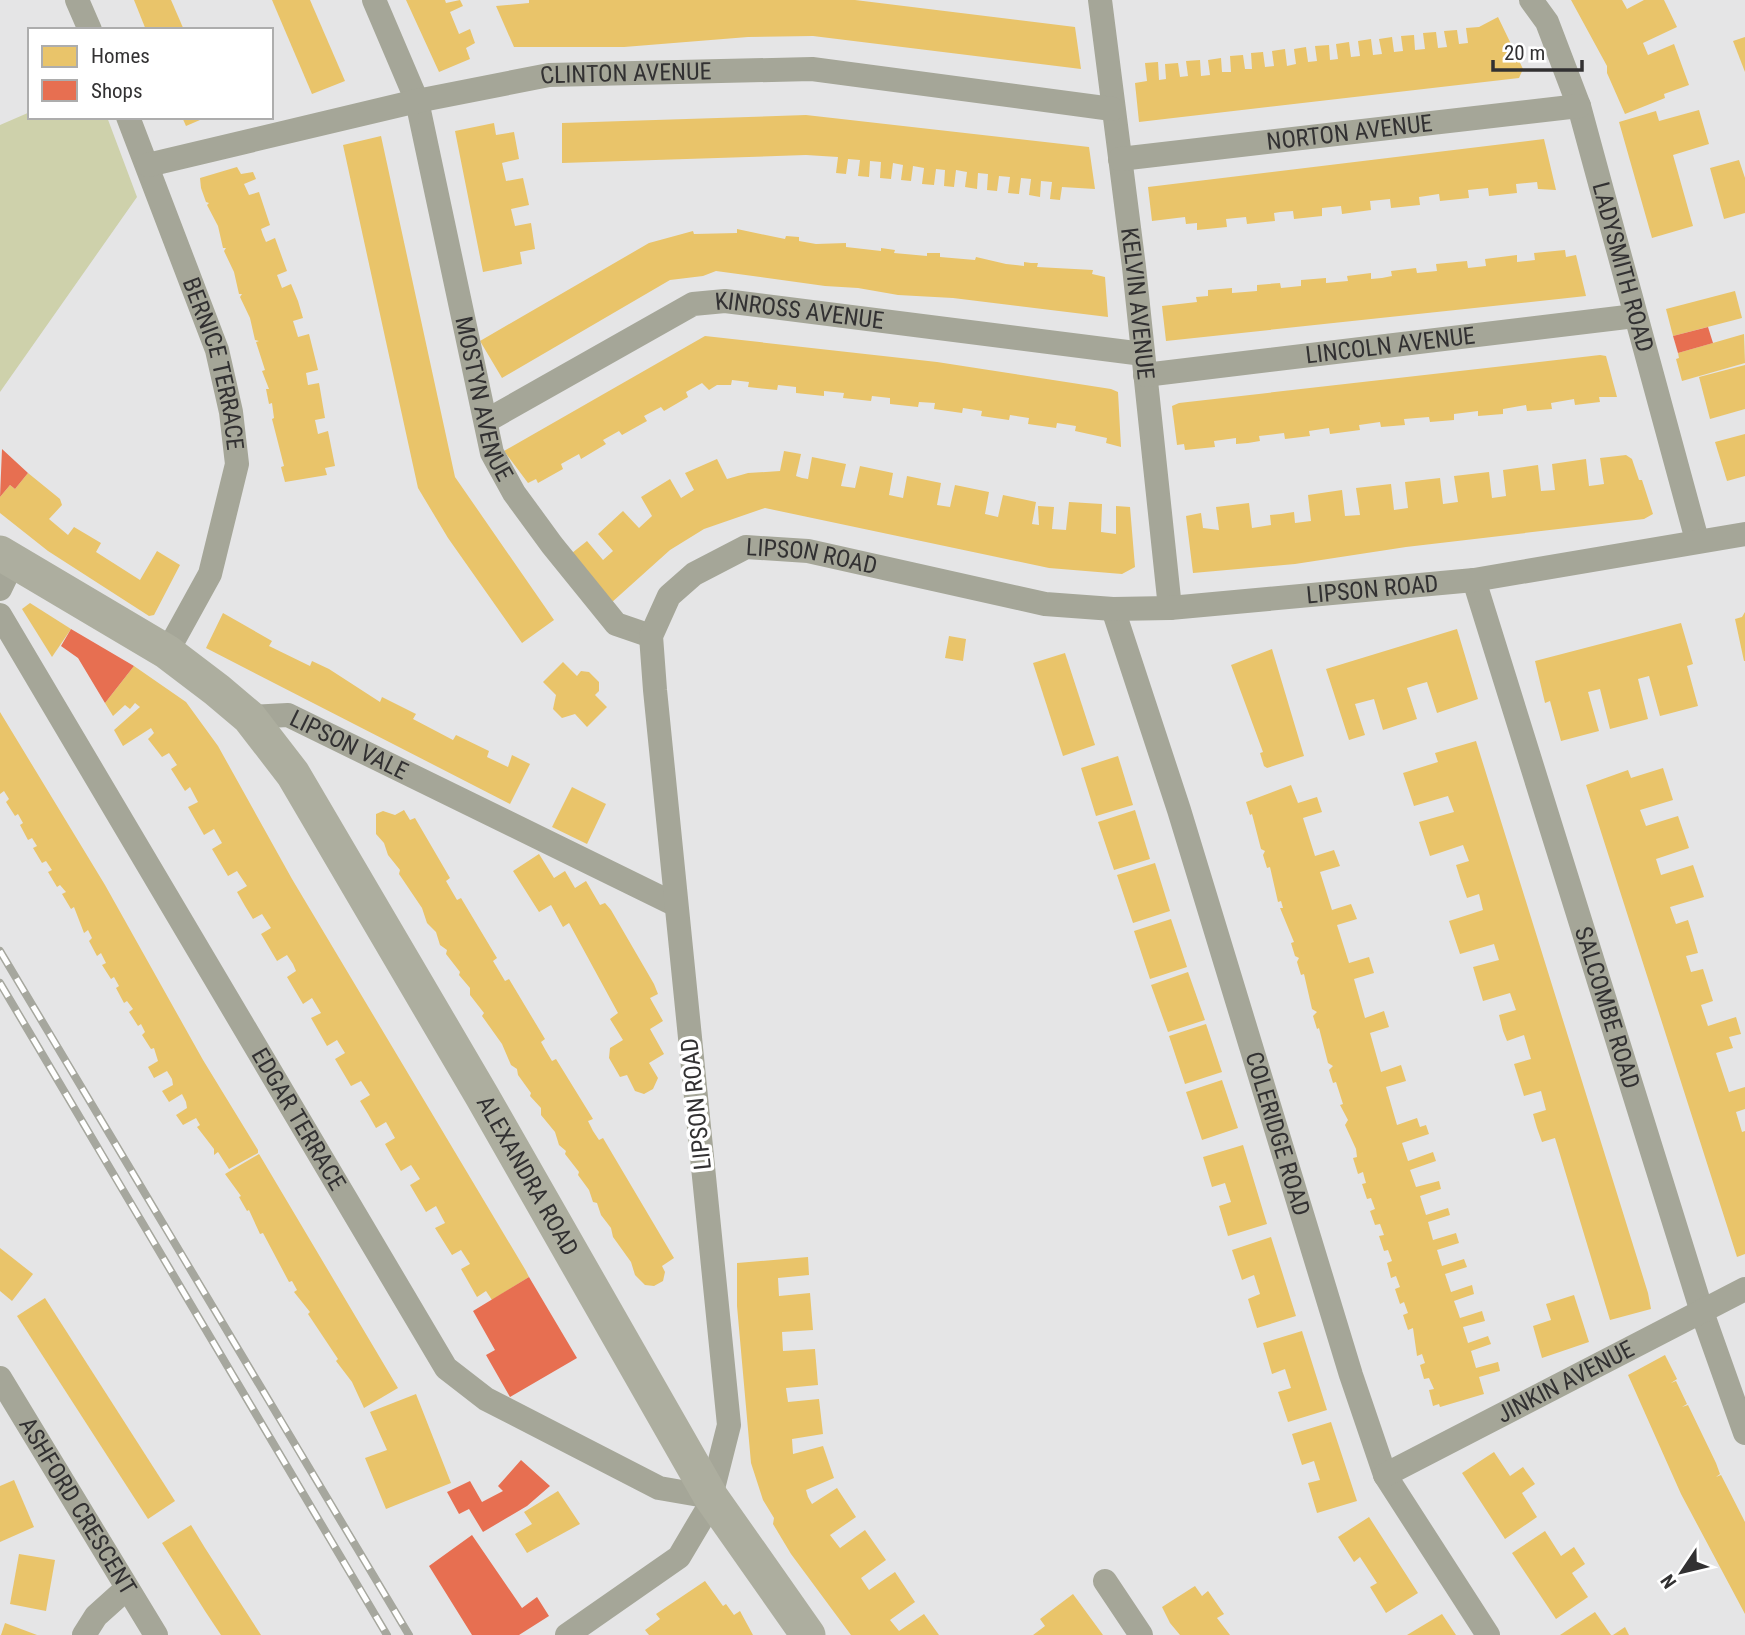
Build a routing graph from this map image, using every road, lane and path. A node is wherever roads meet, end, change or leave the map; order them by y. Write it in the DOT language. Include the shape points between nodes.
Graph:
graph roads {
  1 [pos="77,0"];
  2 [pos="374,0"];
  3 [pos="1100,0"];
  4 [pos="1531,0"];
  5 [pos="89,28"];
  6 [pos="417,101"];
  7 [pos="1579,106"];
  8 [pos="1112,109"];
  9 [pos="129,119"];
  10 [pos="1120,159"];
  11 [pos="148,165"];
  12 [pos="1635,316"];
  13 [pos="1144,364"];
  14 [pos="486,421"];
  15 [pos="1745,534"];
  16 [pos="1697,540"];
  17 [pos="4,568"];
  18 [pos="1475,580"];
  19 [pos="1170,608"];
  20 [pos="1113,609"];
  21 [pos="0,615"];
  22 [pos="651,636"];
  23 [pos="167,652"];
  24 [pos="248,717"];
  25 [pos="676,905"];
  26 [pos="1745,1289"];
  27 [pos="1702,1312"];
  28 [pos="0,1378"];
  29 [pos="1745,1433"];
  30 [pos="1385,1475"];
  31 [pos="711,1497"];
  32 [pos="1105,1581"];
  33 [pos="126,1589"];
  34 [pos="601,1627"];
  35 [pos="84,1635"];
  36 [pos="156,1635"];
  37 [pos="567,1635"];
  38 [pos="808,1635"];
  39 [pos="1141,1635"];
  40 [pos="1488,1635"];
  1 -- 5 [label="street"];
  2 -- 6 [label="street, MOSTYN AVENUE"];
  3 -- 8 [label="street, KELVIN AVENUE"];
  4 -- 7 [label="street, LADYSMITH ROAD" via="1547,22"];
  6 -- 8 [label="street, CLINTON AVENUE" via="550,75 812,69"];
  6 -- 11 [label="street, CLINTON AVENUE"];
  6 -- 14 [label="street, MOSTYN AVENUE"];
  7 -- 10 [label="street, NORTON AVENUE"];
  7 -- 12 [label="street, LADYSMITH ROAD"];
  8 -- 10 [label="street, KELVIN AVENUE"];
  9 -- 11 [label="street, BERNICE TERRACE"];
  10 -- 13 [label="street, KELVIN AVENUE"];
  11 -- 23 [label="street, BERNICE TERRACE" via="217,350 232,412 237,464 210,574"];
  12 -- 13 [label="street, LINCOLN AVENUE"];
  12 -- 16 [label="street, LADYSMITH ROAD"];
  13 -- 14 [label="street, KINROSS AVENUE" via="725,301 693,304"];
  13 -- 19 [label="street, KELVIN AVENUE"];
  14 -- 22 [label="street, MOSTYN AVENUE" via="492,453 552,545 616,624"];
  15 -- 16 [label="street, LIPSON ROAD"];
  16 -- 18 [label="street, LIPSON ROAD"];
  17 -- 23 [label="main road"];
  18 -- 19 [label="street, LIPSON ROAD"];
  18 -- 27 [label="street, SALCOMBE ROAD"];
  19 -- 20 [label="street, LIPSON ROAD"];
  20 -- 22 [label="street, LIPSON ROAD" via="1045,604 808,551 747,547 694,574 669,596"];
  20 -- 30 [label="street, COLERIDGE ROAD"];
  21 -- 31 [label="street, EDGAR TERRACE" via="446,1368 485,1399 659,1488"];
  22 -- 25 [label="street, LIPSON ROAD"];
  23 -- 24 [label="main road"];
  24 -- 25 [label="street, LIPSON VALE" via="288,715"];
  24 -- 31 [label="main road, ALEXANDRA ROAD" via="293,774"];
  25 -- 31 [label="street, LIPSON ROAD" via="729,1424"];
  26 -- 27 [label="street, JINKIN AVENUE"];
  27 -- 29 [label="street, SALCOMBE ROAD"];
  27 -- 30 [label="street, JINKIN AVENUE"];
  28 -- 33 [label="street, ASHFORD CRESCENT"];
  30 -- 40 [label="street, COLERIDGE ROAD"];
  31 -- 34 [label="street, LIPSON ROAD" via="679,1557"];
  31 -- 38 [label="main road, ALEXANDRA ROAD"];
  32 -- 39 [label="street"];
  33 -- 35 [label="street" via="96,1616"];
  33 -- 36 [label="street, ASHFORD CRESCENT"];
  34 -- 37 [label="street, LIPSON ROAD"];
}
